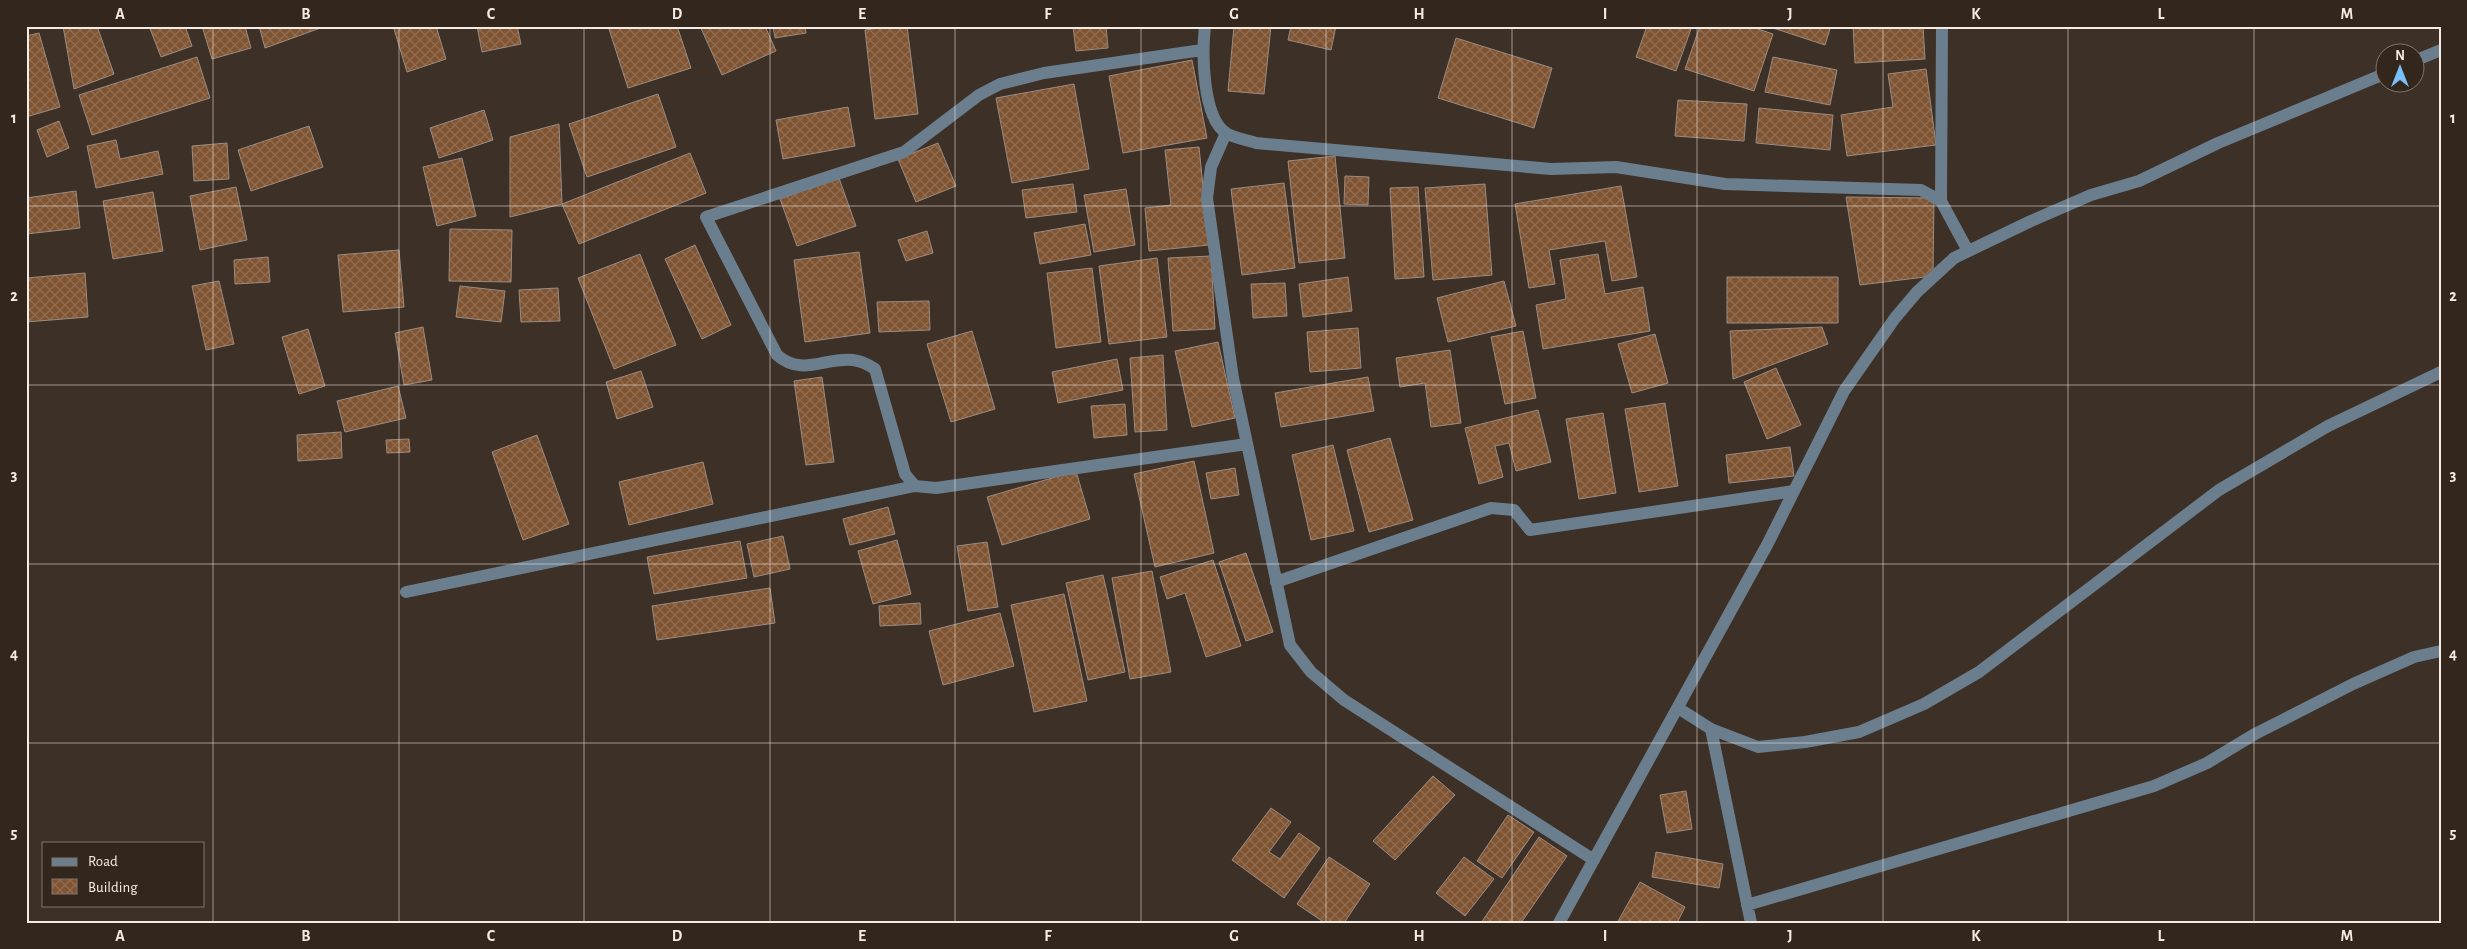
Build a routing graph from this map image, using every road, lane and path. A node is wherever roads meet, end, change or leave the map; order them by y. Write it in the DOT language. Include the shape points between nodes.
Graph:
graph roads {
  1 [pos="1205,26"];
  2 [pos="1942,26"];
  3 [pos="1202,50"];
  4 [pos="2441,50"];
  5 [pos="2424,57"];
  6 [pos="2374,78"];
  7 [pos="1226,133"];
  8 [pos="1941,201"];
  9 [pos="1968,251"];
  10 [pos="2441,372"];
  11 [pos="1247,444"];
  12 [pos="915,486"];
  13 [pos="1794,491"];
  14 [pos="1276,582"];
  15 [pos="406,592"];
  16 [pos="2441,651"];
  17 [pos="1678,708"];
  18 [pos="1711,729"];
  19 [pos="1594,860"];
  20 [pos="1747,905"];
  21 [pos="1559,923"];
  22 [pos="1750,923"];
  1 -- 3 [label="street"];
  2 -- 8 [label="street"];
  3 -- 7 [label="street" via="1211,114"];
  3 -- 12 [label="street" via="1044,73 1000,84 978,95 904,152 706,218 777,355 786,363 799,366 853,360 875,369 905,474"];
  4 -- 5 [label="street"];
  6 -- 9 [label="street" via="2218,143 2139,181 2083,199"];
  7 -- 8 [label="street" via="1256,143 1551,169 1616,167 1724,184 1921,190"];
  7 -- 11 [label="street" via="1211,167 1207,198 1233,378"];
  8 -- 9 [label="street"];
  9 -- 13 [label="street" via="1954,258 1917,292 1895,318 1844,391"];
  10 -- 18 [label="street" via="2328,426 2220,490 1979,672 1924,704 1859,732 1795,743 1758,747"];
  11 -- 12 [label="street" via="936,488"];
  11 -- 14 [label="street"];
  12 -- 15 [label="street"];
  13 -- 14 [label="street" via="1530,530 1514,510 1491,508"];
  13 -- 17 [label="street"];
  14 -- 19 [label="street" via="1290,645 1312,672 1344,700"];
  16 -- 20 [label="street" via="2414,657 2353,684 2255,734 2207,763 2154,786"];
  17 -- 18 [label="street"];
  17 -- 19 [label="street"];
  18 -- 20 [label="street"];
  19 -- 21 [label="street"];
  20 -- 22 [label="street"];
}
